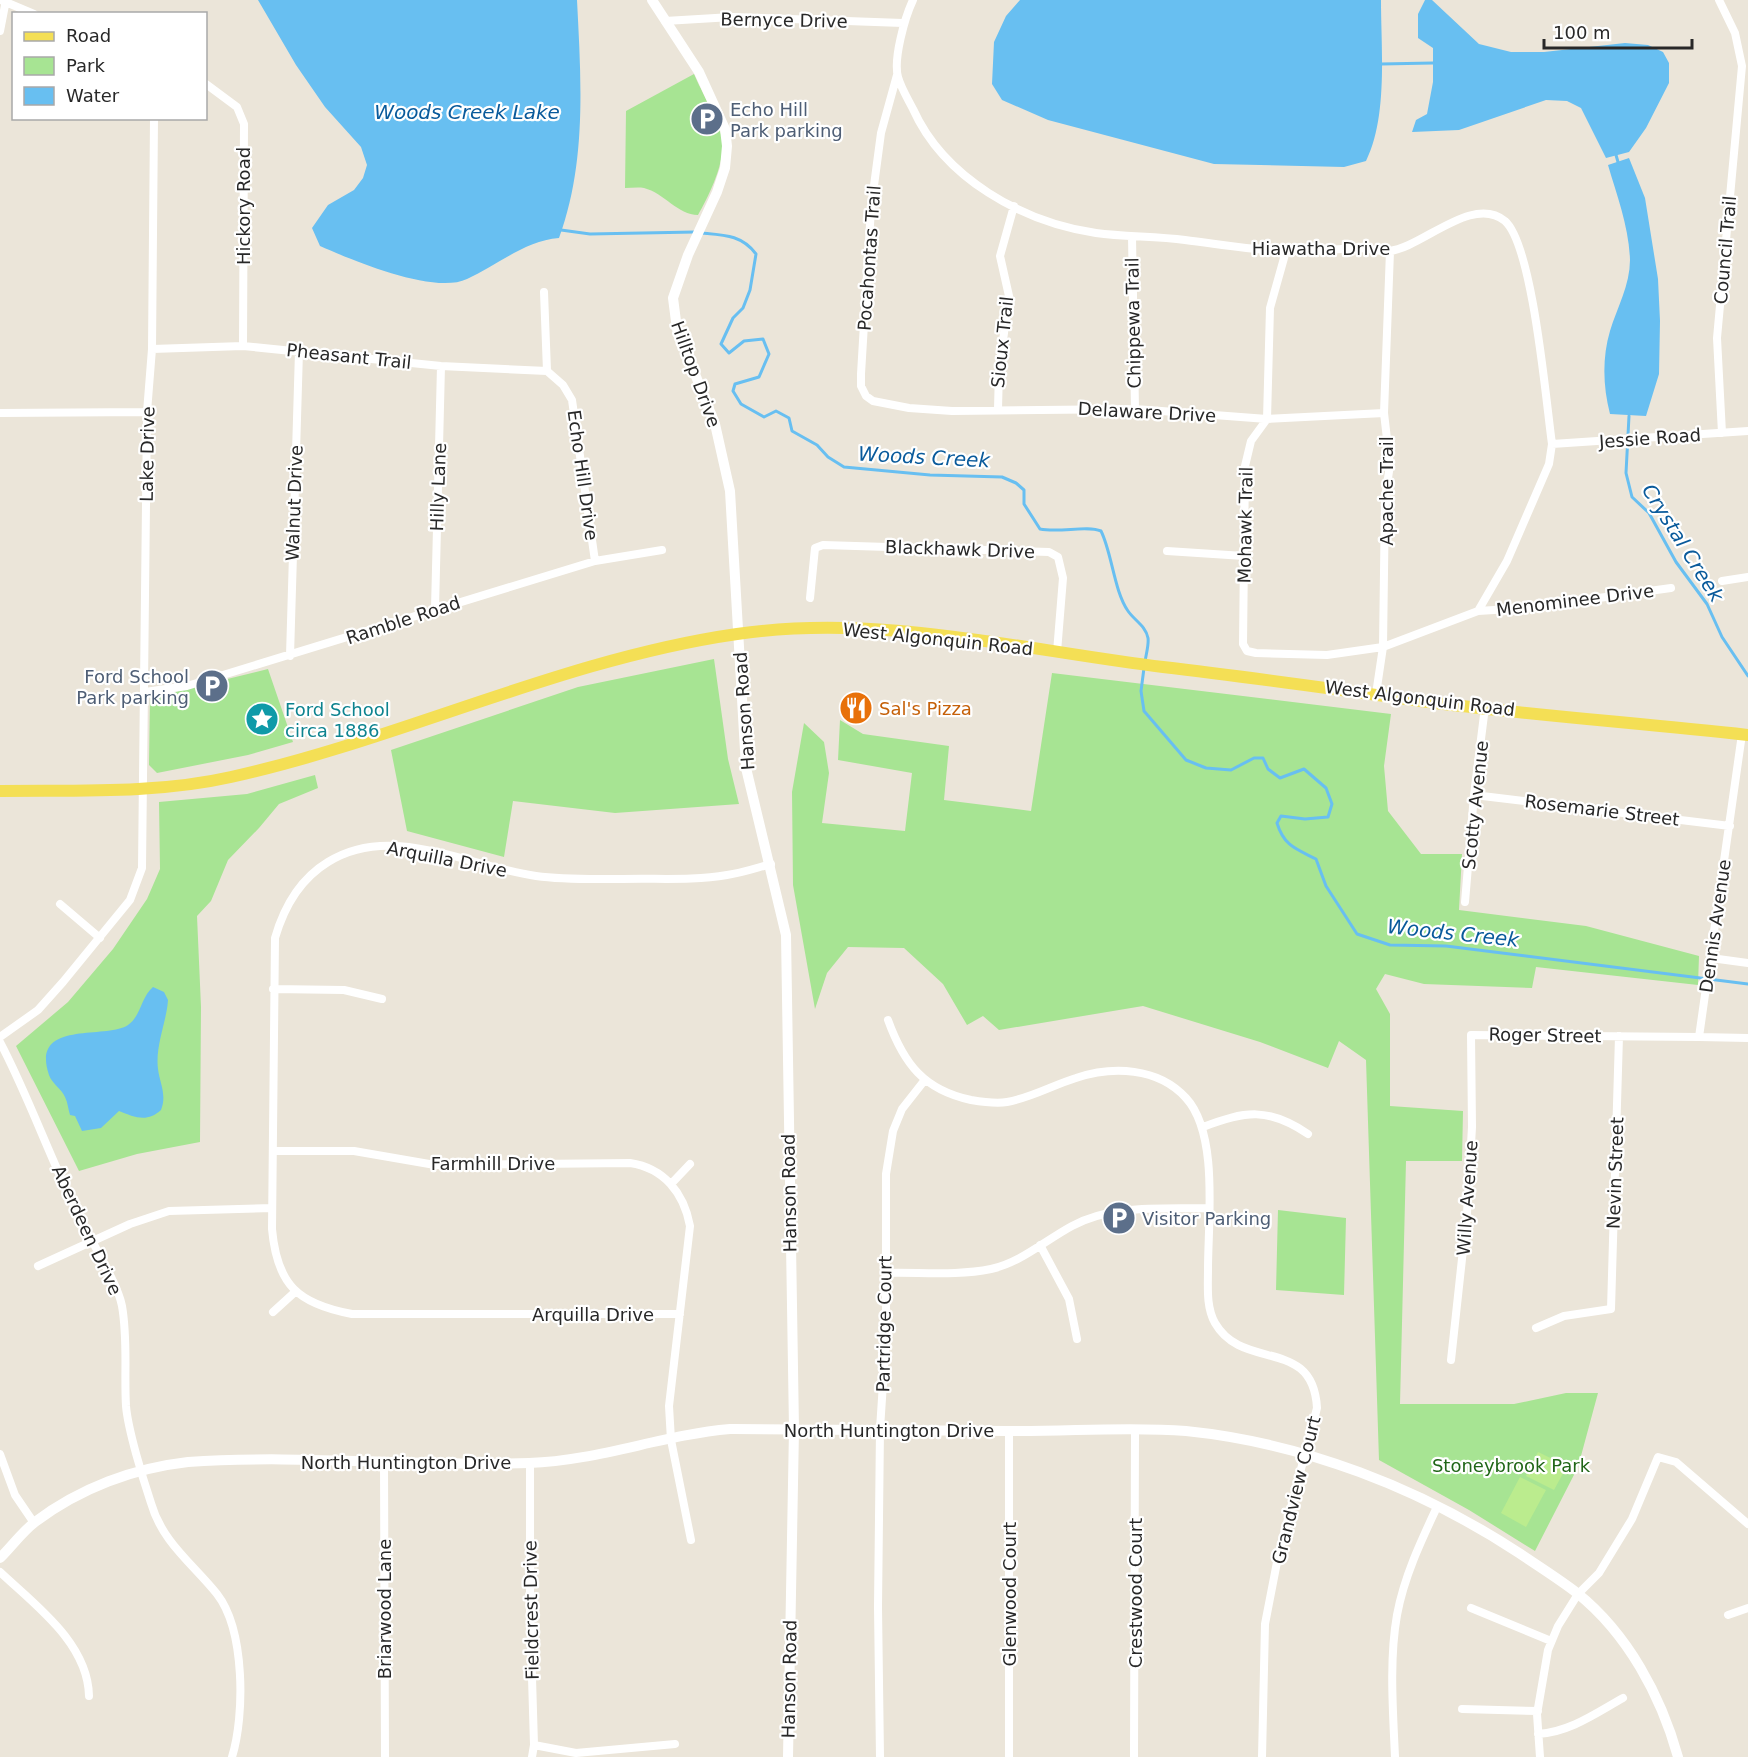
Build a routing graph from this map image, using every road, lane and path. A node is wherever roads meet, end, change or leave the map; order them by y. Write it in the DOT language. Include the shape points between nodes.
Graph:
graph roads {
  1 [pos="4,0"];
  2 [pos="652,0"];
  3 [pos="913,0"];
  4 [pos="1719,0"];
  5 [pos="29,12"];
  6 [pos="665,21"];
  7 [pos="903,23"];
  8 [pos="0,31"];
  9 [pos="897,75"];
  10 [pos="207,85"];
  11 [pos="154,120"];
  12 [pos="1014,206"];
  13 [pos="1132,237"];
  14 [pos="1286,251"];
  15 [pos="1390,251"];
  16 [pos="544,292"];
  17 [pos="243,346"];
  18 [pos="152,349"];
  19 [pos="299,351"];
  20 [pos="441,366"];
  21 [pos="547,371"];
  22 [pos="909,408"];
  23 [pos="998,409"];
  24 [pos="1134,409"];
  25 [pos="0,412"];
  26 [pos="147,412"];
  27 [pos="1384,413"];
  28 [pos="1267,419"];
  29 [pos="1748,431"];
  30 [pos="1722,433"];
  31 [pos="1552,444"];
  32 [pos="662,550"];
  33 [pos="1167,551"];
  34 [pos="1244,556"];
  35 [pos="595,561"];
  36 [pos="1748,577"];
  37 [pos="1722,580"];
  38 [pos="1671,588"];
  39 [pos="810,598"];
  40 [pos="435,609"];
  41 [pos="1478,611"];
  42 [pos="738,633"];
  43 [pos="1383,647"];
  44 [pos="1057,652"];
  45 [pos="290,656"];
  46 [pos="145,692"];
  47 [pos="1376,694"];
  48 [pos="1485,707"];
  49 [pos="1745,735"];
  50 [pos="144,789"];
  51 [pos="0,791"];
  52 [pos="1474,795"];
  53 [pos="1730,826"];
  54 [pos="771,864"];
  55 [pos="1465,902"];
  56 [pos="60,904"];
  57 [pos="100,938"];
  58 [pos="1710,962"];
  59 [pos="1748,963"];
  60 [pos="273,989"];
  61 [pos="382,999"];
  62 [pos="888,1020"];
  63 [pos="1471,1035"];
  64 [pos="1619,1036"];
  65 [pos="0,1037"];
  66 [pos="1700,1037"];
  67 [pos="1748,1038"];
  68 [pos="0,1042"];
  69 [pos="924,1081"];
  70 [pos="1203,1127"];
  71 [pos="1308,1134"];
  72 [pos="274,1151"];
  73 [pos="690,1164"];
  74 [pos="671,1184"];
  75 [pos="272,1208"];
  76 [pos="1208,1208"];
  77 [pos="92,1241"];
  78 [pos="1040,1245"];
  79 [pos="38,1266"];
  80 [pos="885,1273"];
  81 [pos="295,1292"];
  82 [pos="273,1312"];
  83 [pos="680,1314"];
  84 [pos="1536,1328"];
  85 [pos="1077,1339"];
  86 [pos="1451,1360"];
  87 [pos="794,1429"];
  88 [pos="880,1429"];
  89 [pos="1136,1430"];
  90 [pos="1009,1431"];
  91 [pos="671,1440"];
  92 [pos="1304,1453"];
  93 [pos="0,1454"];
  94 [pos="384,1462"];
  95 [pos="530,1463"];
  96 [pos="142,1470"];
  97 [pos="1437,1507"];
  98 [pos="34,1523"];
  99 [pos="1748,1524"];
  100 [pos="691,1540"];
  101 [pos="0,1558"];
  102 [pos="0,1572"];
  103 [pos="1578,1594"];
  104 [pos="1471,1608"];
  105 [pos="1748,1608"];
  106 [pos="1728,1615"];
  107 [pos="1551,1641"];
  108 [pos="89,1696"];
  109 [pos="1623,1698"];
  110 [pos="1462,1709"];
  111 [pos="1538,1711"];
  112 [pos="1538,1734"];
  113 [pos="675,1744"];
  114 [pos="534,1745"];
  115 [pos="232,1757"];
  116 [pos="385,1757"];
  117 [pos="532,1757"];
  118 [pos="788,1757"];
  119 [pos="880,1757"];
  120 [pos="1009,1757"];
  121 [pos="1134,1757"];
  122 [pos="1262,1757"];
  123 [pos="1395,1757"];
  124 [pos="1540,1757"];
  125 [pos="1678,1757"];
  1 -- 5 [label="street"];
  1 -- 8 [label="street"];
  2 -- 6 [label="street, Hilltop Drive"];
  3 -- 7 [label="street"];
  4 -- 30 [label="street, Council Trail" via="1735,33 1742,66 1717,338"];
  6 -- 7 [label="street, Bernyce Drive" via="732,17"];
  6 -- 42 [label="street, Hilltop Drive" via="699,72 725,129 725,168 676,283 674,315 724,457 730,491"];
  7 -- 9 [label="street"];
  9 -- 12 [label="street, Hiawatha Drive" via="917,118 943,158 973,182"];
  9 -- 22 [label="street, Pocahontas Trail" via="881,133 871,207 861,386 873,401"];
  10 -- 17 [label="street, Hickory Road" via="237,107 244,124"];
  11 -- 18 [label="street, Lake Drive"];
  12 -- 13 [label="street, Hiawatha Drive" via="1065,226"];
  12 -- 23 [label="street, Sioux Trail" via="1000,256 1009,296"];
  13 -- 14 [label="street, Hiawatha Drive"];
  13 -- 24 [label="street, Chippewa Trail"];
  14 -- 15 [label="street, Hiawatha Drive"];
  14 -- 28 [label="street" via="1270,308"];
  15 -- 27 [label="street, Apache Trail"];
  15 -- 31 [label="street, Hiawatha Drive" via="1467,217 1488,214 1506,222 1521,251 1528,281"];
  16 -- 21 [label="street"];
  17 -- 18 [label="street, Pheasant Trail"];
  17 -- 19 [label="street, Pheasant Trail"];
  18 -- 26 [label="street, Lake Drive"];
  19 -- 20 [label="street, Pheasant Trail"];
  19 -- 45 [label="street, Walnut Drive"];
  20 -- 21 [label="street, Pheasant Trail"];
  20 -- 40 [label="street, Hilly Lane"];
  21 -- 35 [label="street, Echo Hill Drive" via="572,400"];
  22 -- 23 [label="street, Delaware Drive"];
  23 -- 24 [label="street, Delaware Drive"];
  24 -- 28 [label="street, Delaware Drive"];
  25 -- 26 [label="street"];
  26 -- 46 [label="street, Lake Drive"];
  27 -- 28 [label="street, Delaware Drive"];
  27 -- 43 [label="street, Apache Trail" via="1390,465 1385,498"];
  28 -- 34 [label="street, Mohawk Trail" via="1256,433 1246,459"];
  29 -- 30 [label="street, Jessie Road"];
  30 -- 31 [label="street, Jessie Road"];
  31 -- 41 [label="street, Hiawatha Drive" via="1549,464 1507,561"];
  32 -- 35 [label="street, Ramble Road"];
  33 -- 34 [label="street"];
  34 -- 43 [label="street, Mohawk Trail" via="1241,638 1247,651 1327,655"];
  35 -- 40 [label="street, Ramble Road"];
  36 -- 37 [label="street"];
  38 -- 41 [label="street, Menominee Drive"];
  39 -- 44 [label="street, Blackhawk Drive" via="813,555 815,548 823,544 1049,552 1058,557 1063,578"];
  40 -- 45 [label="street, Ramble Road"];
  41 -- 43 [label="street"];
  42 -- 44 [label="main road, West Algonquin Road" via="810,627 893,631"];
  42 -- 50 [label="main road, West Algonquin Road" via="634,654 228,778"];
  42 -- 54 [label="street, Hanson Road" via="746,768"];
  43 -- 47 [label="street, Apache Trail"];
  44 -- 47 [label="main road, West Algonquin Road"];
  45 -- 46 [label="street, Ramble Road" via="187,686"];
  46 -- 50 [label="street, Lake Drive"];
  47 -- 48 [label="main road, West Algonquin Road"];
  48 -- 49 [label="main road, West Algonquin Road"];
  48 -- 52 [label="street, Scotty Avenue"];
  49 -- 53 [label="street, Dennis Avenue"];
  50 -- 51 [label="main road, West Algonquin Road"];
  50 -- 57 [label="street, Lake Drive" via="142,868 130,900"];
  52 -- 53 [label="street, Rosemarie Street"];
  52 -- 55 [label="street, Scotty Avenue"];
  53 -- 58 [label="street, Dennis Avenue"];
  54 -- 60 [label="street, Arquilla Drive" via="696,878 569,879 534,876 400,846 352,850 319,867 290,900 275,938"];
  54 -- 87 [label="street, Hanson Road" via="786,935"];
  56 -- 57 [label="street"];
  57 -- 65 [label="street, Lake Drive" via="38,1010"];
  58 -- 59 [label="street"];
  58 -- 66 [label="street, Dennis Avenue"];
  60 -- 61 [label="street" via="344,990"];
  60 -- 72 [label="street, Arquilla Drive"];
  62 -- 69 [label="street, Grandview Court" via="905,1059"];
  63 -- 64 [label="street, Roger Street"];
  63 -- 86 [label="street, Willy Avenue" via="1472,1127 1467,1213"];
  64 -- 66 [label="street"];
  64 -- 84 [label="street, Nevin Street" via="1611,1309 1564,1316"];
  66 -- 67 [label="street"];
  68 -- 77 [label="street, Aberdeen Drive"];
  69 -- 70 [label="street, Grandview Court" via="965,1099 998,1103 1093,1073 1134,1072 1174,1087 1189,1102"];
  69 -- 80 [label="street, Partridge Court" via="902,1109 888,1150"];
  70 -- 71 [label="street" via="1241,1113 1256,1113 1279,1117"];
  70 -- 76 [label="street, Grandview Court"];
  72 -- 74 [label="street, Farmhill Drive" via="354,1151 435,1165 630,1163 651,1169"];
  72 -- 75 [label="street, Arquilla Drive"];
  73 -- 74 [label="street"];
  74 -- 83 [label="street, Farmhill Drive" via="684,1203 690,1226"];
  75 -- 77 [label="street" via="169,1211"];
  75 -- 81 [label="street, Arquilla Drive" via="276,1256"];
  76 -- 78 [label="street" via="1113,1212 1074,1225"];
  76 -- 92 [label="street, Grandview Court" via="1211,1314 1221,1331 1239,1346 1303,1368 1312,1382 1317,1408"];
  77 -- 79 [label="street"];
  77 -- 96 [label="street, Aberdeen Drive" via="122,1304 126,1408"];
  78 -- 80 [label="street" via="993,1269"];
  78 -- 85 [label="street" via="1070,1299"];
  80 -- 88 [label="street, Partridge Court" via="886,1337"];
  81 -- 82 [label="street"];
  81 -- 83 [label="street, Arquilla Drive" via="316,1305 352,1314"];
  83 -- 91 [label="street, Farmhill Drive" via="670,1387"];
  87 -- 88 [label="street, North Huntington Drive"];
  87 -- 91 [label="street, North Huntington Drive" via="712,1431"];
  87 -- 118 [label="street, Hanson Road"];
  88 -- 90 [label="street, North Huntington Drive"];
  88 -- 119 [label="street, Partridge Court"];
  89 -- 90 [label="street, North Huntington Drive"];
  89 -- 92 [label="street, North Huntington Drive" via="1185,1431"];
  89 -- 121 [label="street, Crestwood Court"];
  90 -- 120 [label="street, Glenwood Court"];
  91 -- 95 [label="street, North Huntington Drive" via="624,1451"];
  91 -- 100 [label="street, Farmhill Drive"];
  92 -- 97 [label="street, North Huntington Drive"];
  92 -- 122 [label="street, Grandview Court" via="1264,1630"];
  93 -- 98 [label="street" via="15,1494"];
  94 -- 95 [label="street, North Huntington Drive"];
  94 -- 96 [label="street, North Huntington Drive" via="204,1461"];
  94 -- 116 [label="street, Briarwood Lane"];
  95 -- 114 [label="street, Fieldcrest Drive"];
  96 -- 98 [label="street, North Huntington Drive" via="81,1494"];
  96 -- 115 [label="street, Aberdeen Drive" via="164,1535 216,1593 235,1628 238,1723"];
  97 -- 103 [label="street, North Huntington Drive" via="1472,1523"];
  97 -- 123 [label="street" via="1415,1556 1397,1615"];
  98 -- 101 [label="street, North Huntington Drive"];
  99 -- 103 [label="street" via="1676,1462 1658,1456 1627,1528 1599,1573"];
  102 -- 108 [label="street" via="66,1639 87,1677"];
  103 -- 107 [label="street"];
  103 -- 125 [label="street, North Huntington Drive" via="1605,1620 1639,1666 1663,1710"];
  104 -- 107 [label="street"];
  105 -- 106 [label="street"];
  107 -- 111 [label="street" via="1541,1678"];
  109 -- 112 [label="street" via="1569,1728"];
  110 -- 111 [label="street"];
  111 -- 112 [label="street"];
  112 -- 124 [label="street"];
  113 -- 114 [label="street" via="576,1753"];
  114 -- 117 [label="street, Fieldcrest Drive"];
}
